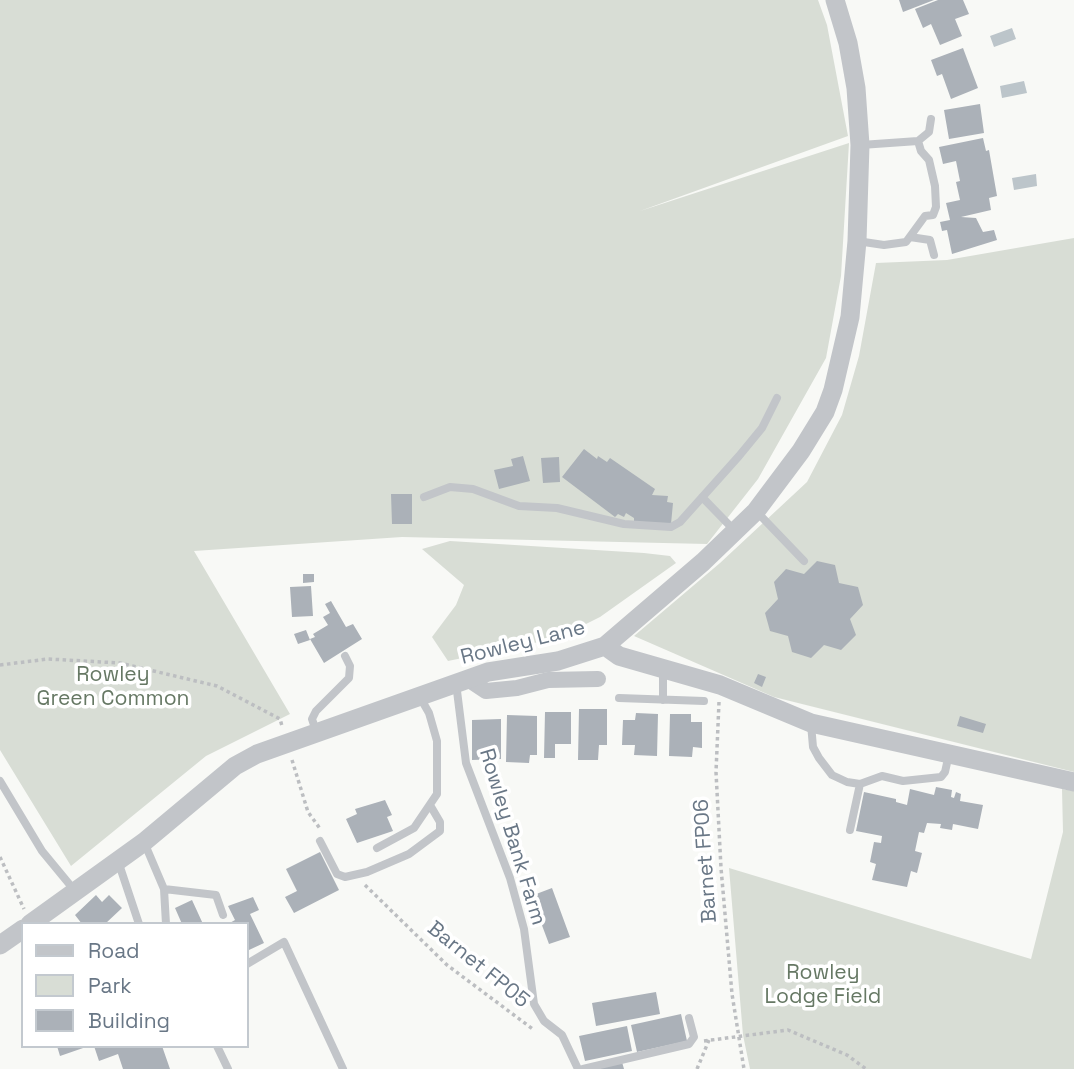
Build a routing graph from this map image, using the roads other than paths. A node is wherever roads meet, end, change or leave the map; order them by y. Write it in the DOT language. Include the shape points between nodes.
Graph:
graph roads {
  1 [pos="835,0"];
  2 [pos="931,119"];
  3 [pos="918,141"];
  4 [pos="860,145"];
  5 [pos="910,237"];
  6 [pos="857,241"];
  7 [pos="934,255"];
  8 [pos="777,398"];
  9 [pos="702,496"];
  10 [pos="424,497"];
  11 [pos="755,511"];
  12 [pos="736,531"];
  13 [pos="804,561"];
  14 [pos="605,646"];
  15 [pos="345,656"];
  16 [pos="663,668"];
  17 [pos="598,679"];
  18 [pos="462,681"];
  19 [pos="619,698"];
  20 [pos="421,699"];
  21 [pos="663,700"];
  22 [pos="704,701"];
  23 [pos="811,724"];
  24 [pos="317,734"];
  25 [pos="949,754"];
  26 [pos="0,781"];
  27 [pos="1074,782"];
  28 [pos="860,784"];
  29 [pos="430,805"];
  30 [pos="850,830"];
  31 [pos="321,837"];
  32 [pos="144,842"];
  33 [pos="377,848"];
  34 [pos="118,861"];
  35 [pos="163,889"];
  36 [pos="75,891"];
  37 [pos="223,915"];
  38 [pos="36,922"];
  39 [pos="138,922"];
  40 [pos="166,922"];
  41 [pos="21,932"];
  42 [pos="0,945"];
  43 [pos="248,963"];
  44 [pos="689,1018"];
  45 [pos="218,1048"];
  46 [pos="228,1069"];
  47 [pos="343,1069"];
  48 [pos="580,1069"];
  1 -- 4 [label="street" via="852,66"];
  2 -- 3 [label="lane" via="929,132"];
  3 -- 4 [label="lane"];
  3 -- 5 [label="lane" via="929,160 936,207"];
  4 -- 6 [label="street"];
  5 -- 6 [label="lane" via="884,245"];
  5 -- 7 [label="lane" via="930,240"];
  6 -- 11 [label="street" via="850,317 829,401 801,451"];
  8 -- 9 [label="lane" via="762,428"];
  9 -- 10 [label="lane" via="671,527 519,506 473,489 450,487"];
  9 -- 12 [label="lane"];
  11 -- 12 [label="street"];
  11 -- 13 [label="lane"];
  12 -- 14 [label="street"];
  14 -- 16 [label="street, Rowley Lane" via="619,656"];
  14 -- 18 [label="street, Rowley Lane"];
  15 -- 24 [label="lane" via="349,678 316,710 312,719"];
  16 -- 21 [label="lane"];
  16 -- 23 [label="street, Rowley Lane" via="720,685"];
  17 -- 18 [label="street" via="548,680 486,691"];
  18 -- 20 [label="street, Rowley Lane"];
  18 -- 48 [label="lane, Rowley Bank Farm" via="466,764 510,878 524,929 534,1004 544,1021 562,1035"];
  19 -- 21 [label="lane"];
  20 -- 24 [label="street, Rowley Lane"];
  20 -- 29 [label="lane" via="437,741 437,794"];
  21 -- 22 [label="lane"];
  23 -- 25 [label="street, Rowley Lane"];
  23 -- 28 [label="lane" via="813,747 832,775"];
  24 -- 32 [label="street, Rowley Lane" via="235,766"];
  25 -- 27 [label="street, Rowley Lane"];
  25 -- 28 [label="lane" via="941,777 903,781 882,776"];
  26 -- 36 [label="lane" via="42,851"];
  28 -- 30 [label="lane"];
  29 -- 31 [label="lane" via="440,831 409,855 354,875 337,874"];
  29 -- 33 [label="lane" via="414,828"];
  32 -- 34 [label="street, Rowley Lane"];
  32 -- 35 [label="lane"];
  34 -- 36 [label="street, Rowley Lane"];
  34 -- 39 [label="lane"];
  35 -- 37 [label="lane" via="216,895"];
  35 -- 40 [label="lane"];
  36 -- 38 [label="street, Rowley Lane"];
  41 -- 42 [label="street, Rowley Lane"];
  43 -- 47 [label="lane" via="284,942"];
  44 -- 48 [label="lane" via="694,1037 689,1044"];
  45 -- 46 [label="lane"];
}
